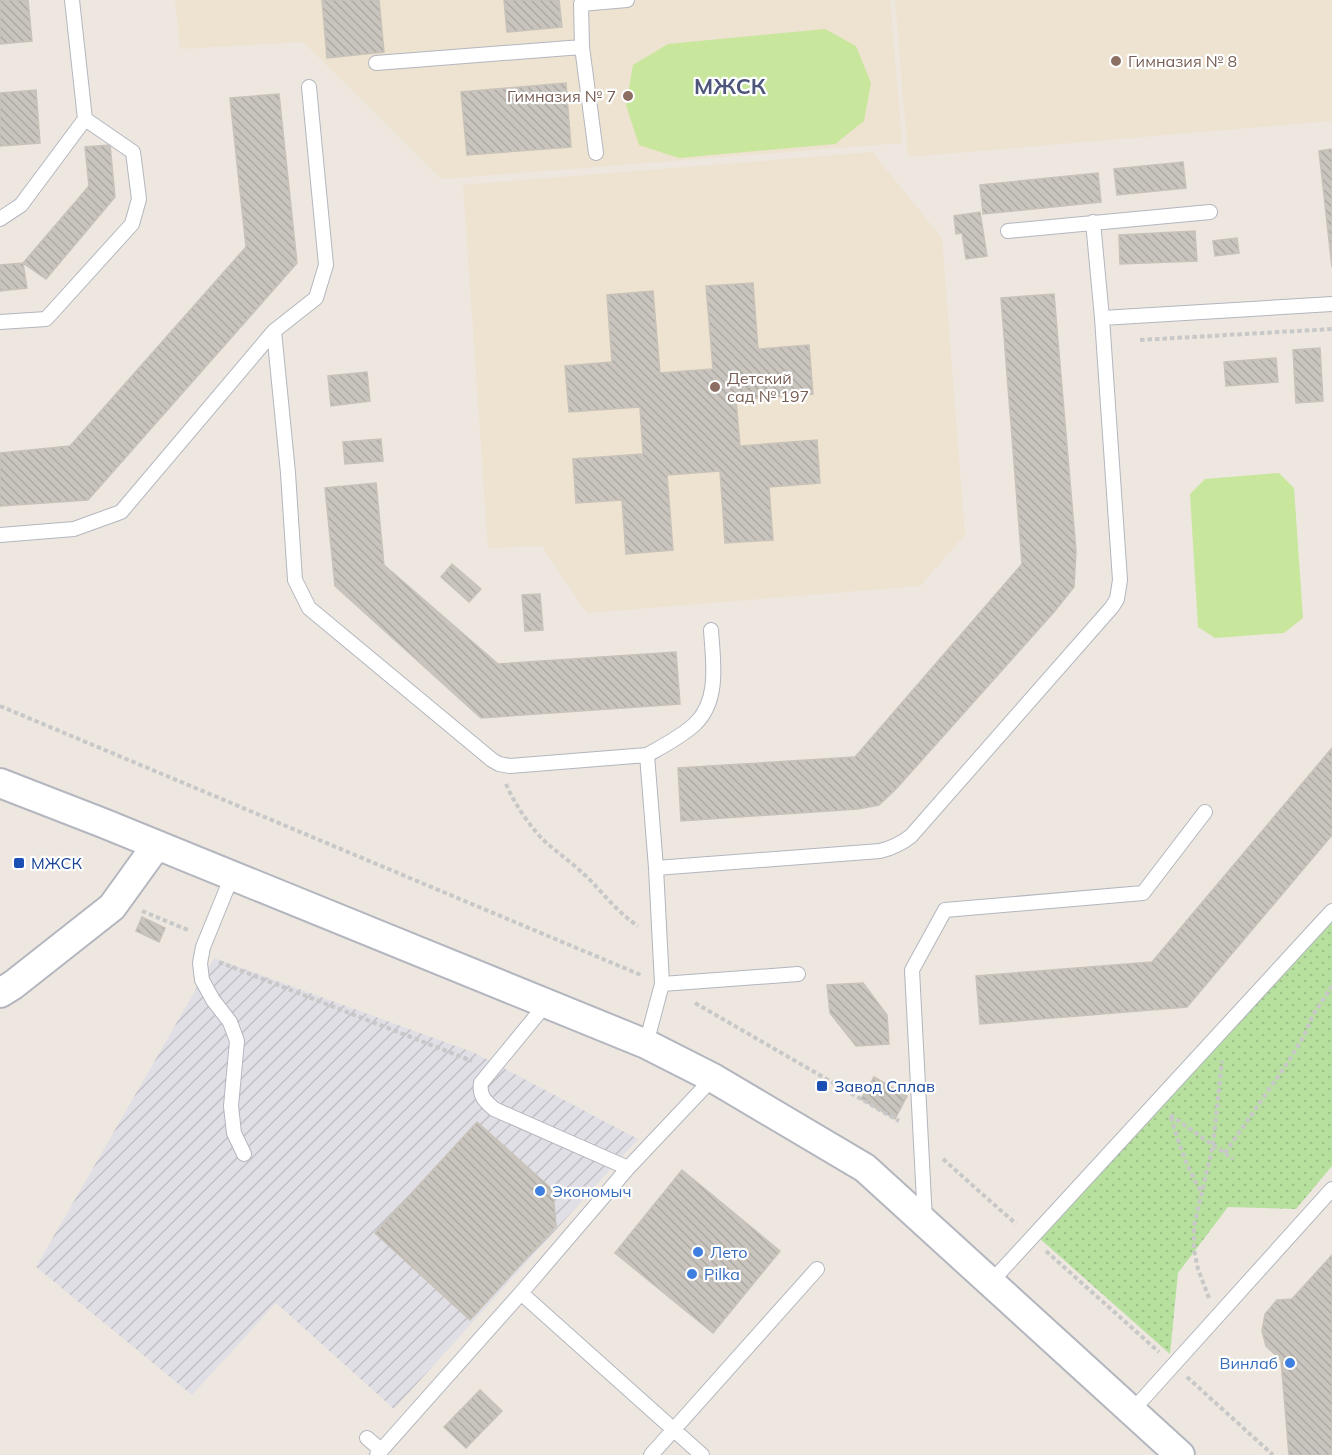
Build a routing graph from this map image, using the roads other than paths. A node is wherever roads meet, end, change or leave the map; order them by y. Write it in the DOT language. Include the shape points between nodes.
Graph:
graph roads {
  1 [pos="72,0"];
  2 [pos="627,0"];
  3 [pos="582,47"];
  4 [pos="376,63"];
  5 [pos="309,87"];
  6 [pos="85,119"];
  7 [pos="596,153"];
  8 [pos="1210,212"];
  9 [pos="0,219"];
  10 [pos="1094,222"];
  11 [pos="1008,231"];
  12 [pos="1332,304"];
  13 [pos="1101,318"];
  14 [pos="0,322"];
  15 [pos="274,330"];
  16 [pos="0,535"];
  17 [pos="711,630"];
  18 [pos="647,755"];
  19 [pos="0,783"];
  20 [pos="1205,812"];
  21 [pos="156,846"];
  22 [pos="656,868"];
  23 [pos="232,876"];
  24 [pos="1332,911"];
  25 [pos="798,974"];
  26 [pos="662,984"];
  27 [pos="0,993"];
  28 [pos="546,1004"];
  29 [pos="646,1044"];
  30 [pos="713,1078"];
  31 [pos="244,1154"];
  32 [pos="628,1168"];
  33 [pos="1332,1189"];
  34 [pos="925,1224"];
  35 [pos="817,1269"];
  36 [pos="990,1283"];
  37 [pos="521,1293"];
  38 [pos="1132,1411"];
  39 [pos="674,1429"];
  40 [pos="367,1438"];
  41 [pos="379,1453"];
  42 [pos="651,1455"];
  43 [pos="702,1455"];
  44 [pos="1180,1455"];
  1 -- 6 [label="lane"];
  2 -- 3 [label="lane" via="581,4"];
  3 -- 4 [label="lane"];
  3 -- 7 [label="lane"];
  5 -- 15 [label="lane" via="326,265 316,298"];
  6 -- 9 [label="lane" via="21,205"];
  6 -- 14 [label="lane" via="133,152 139,199 132,224 45,319"];
  8 -- 10 [label="lane"];
  10 -- 11 [label="lane"];
  10 -- 13 [label="lane"];
  12 -- 13 [label="lane"];
  13 -- 22 [label="lane" via="1120,580 1112,607 911,836 892,849"];
  15 -- 16 [label="lane" via="121,512 74,529"];
  15 -- 18 [label="lane" via="295,580 309,608 499,764"];
  17 -- 18 [label="lane" via="714,681 705,710 690,728"];
  18 -- 22 [label="lane"];
  19 -- 21 [label="street"];
  20 -- 34 [label="lane" via="1143,893 945,910 912,970"];
  21 -- 23 [label="street"];
  21 -- 27 [label="street" via="112,907"];
  22 -- 26 [label="lane"];
  23 -- 28 [label="street"];
  23 -- 31 [label="lane" via="200,963 202,980 230,1022 237,1041 231,1106 234,1133"];
  24 -- 36 [label="lane"];
  25 -- 26 [label="lane"];
  26 -- 29 [label="lane"];
  28 -- 29 [label="street"];
  28 -- 32 [label="lane" via="481,1083 484,1100 494,1109"];
  29 -- 30 [label="street"];
  30 -- 32 [label="lane"];
  30 -- 34 [label="street" via="864,1168"];
  32 -- 37 [label="lane"];
  33 -- 38 [label="lane"];
  34 -- 36 [label="street"];
  35 -- 39 [label="lane"];
  36 -- 38 [label="street"];
  37 -- 39 [label="lane"];
  37 -- 41 [label="lane"];
  38 -- 44 [label="street"];
  39 -- 42 [label="lane"];
  39 -- 43 [label="lane"];
  40 -- 41 [label="lane"];
}
